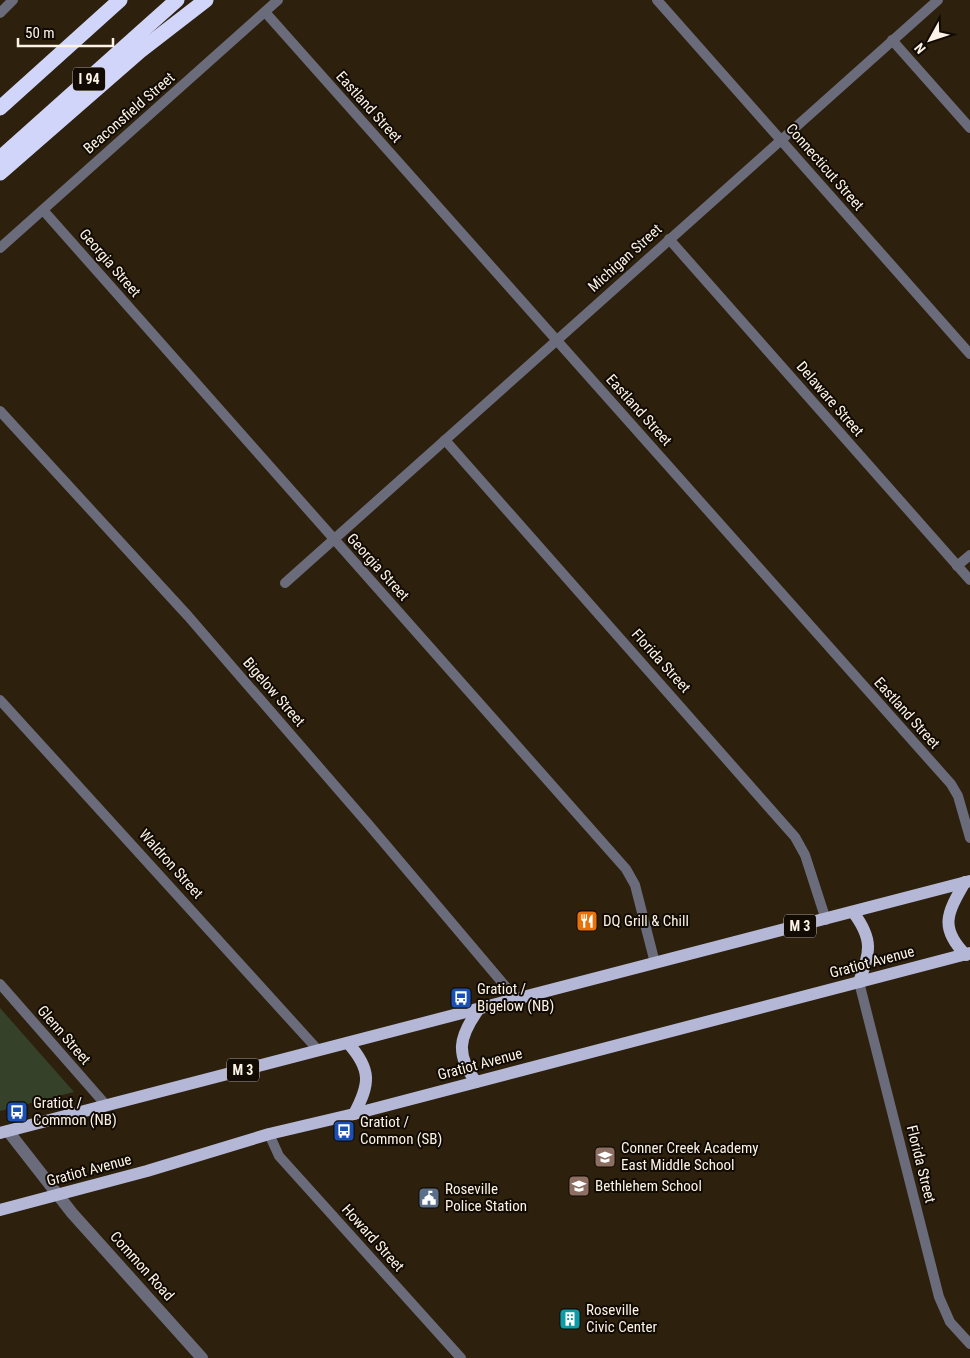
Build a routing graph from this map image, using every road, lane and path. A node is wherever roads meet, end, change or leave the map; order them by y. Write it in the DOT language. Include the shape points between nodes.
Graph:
graph roads {
  1 [pos="13,0"];
  2 [pos="105,0"];
  3 [pos="120,0"];
  4 [pos="177,0"];
  5 [pos="206,0"];
  6 [pos="278,0"];
  7 [pos="657,0"];
  8 [pos="938,0"];
  9 [pos="0,12"];
  10 [pos="265,12"];
  11 [pos="892,40"];
  12 [pos="72,42"];
  13 [pos="0,108"];
  14 [pos="970,128"];
  15 [pos="781,140"];
  16 [pos="0,158"];
  17 [pos="0,173"];
  18 [pos="42,210"];
  19 [pos="668,239"];
  20 [pos="0,248"];
  21 [pos="556,340"];
  22 [pos="970,354"];
  23 [pos="0,411"];
  24 [pos="444,440"];
  25 [pos="333,539"];
  26 [pos="970,554"];
  27 [pos="958,566"];
  28 [pos="970,580"];
  29 [pos="285,583"];
  30 [pos="0,700"];
  31 [pos="970,838"];
  32 [pos="967,882"];
  33 [pos="853,912"];
  34 [pos="826,920"];
  35 [pos="968,954"];
  36 [pos="654,963"];
  37 [pos="859,982"];
  38 [pos="0,984"];
  39 [pos="517,1000"];
  40 [pos="478,1010"];
  41 [pos="348,1043"];
  42 [pos="318,1050"];
  43 [pos="476,1082"];
  44 [pos="106,1105"];
  45 [pos="354,1114"];
  46 [pos="4,1132"];
  47 [pos="269,1134"];
  48 [pos="59,1195"];
  49 [pos="0,1210"];
  50 [pos="970,1344"];
  51 [pos="202,1358"];
  52 [pos="461,1358"];
  1 -- 9 [label="street"];
  2 -- 12 [label="highway"];
  3 -- 12 [label="highway, I 94"];
  4 -- 16 [label="highway, I 94"];
  5 -- 17 [label="highway" via="140,51"];
  6 -- 10 [label="street, Beaconsfield Street"];
  7 -- 15 [label="street, Connecticut Street"];
  8 -- 11 [label="street, Michigan Street"];
  10 -- 18 [label="street, Beaconsfield Street"];
  10 -- 21 [label="street, Eastland Street"];
  11 -- 14 [label="street"];
  11 -- 15 [label="street, Michigan Street"];
  12 -- 13 [label="highway, I 94"];
  15 -- 19 [label="street, Michigan Street"];
  15 -- 22 [label="street, Connecticut Street"];
  18 -- 20 [label="street, Beaconsfield Street"];
  18 -- 25 [label="street, Georgia Street"];
  19 -- 21 [label="street, Michigan Street"];
  19 -- 27 [label="street, Delaware Street"];
  21 -- 24 [label="street, Michigan Street"];
  21 -- 31 [label="street, Eastland Street" via="951,784 958,796"];
  23 -- 39 [label="street, Bigelow Street" via="193,622"];
  24 -- 25 [label="street, Michigan Street"];
  24 -- 34 [label="street, Florida Street" via="795,836 805,855"];
  25 -- 29 [label="street, Michigan Street"];
  25 -- 36 [label="street, Georgia Street" via="626,869 634,885"];
  26 -- 27 [label="street"];
  27 -- 28 [label="street, Delaware Street"];
  30 -- 42 [label="street, Waldron Street"];
  32 -- 33 [label="main road, M 3"];
  32 -- 35 [label="main road" via="952,905 948,928 955,944"];
  33 -- 34 [label="main road, M 3"];
  33 -- 37 [label="main road" via="869,940 868,958"];
  34 -- 36 [label="main road, M 3"];
  35 -- 37 [label="main road, Gratiot Avenue"];
  36 -- 39 [label="main road, M 3"];
  37 -- 43 [label="main road, Gratiot Avenue"];
  37 -- 50 [label="street, Florida Street" via="939,1297 950,1322"];
  38 -- 44 [label="street, Glenn Street"];
  39 -- 40 [label="main road, M 3"];
  40 -- 41 [label="main road, M 3"];
  40 -- 43 [label="main road" via="468,1025 461,1050 463,1061"];
  41 -- 42 [label="main road, M 3"];
  41 -- 45 [label="main road" via="364,1064 367,1074 362,1098"];
  42 -- 44 [label="main road, M 3"];
  43 -- 45 [label="main road, Gratiot Avenue"];
  44 -- 46 [label="main road, M 3"];
  45 -- 47 [label="main road, Gratiot Avenue"];
  46 -- 48 [label="street, Common Road"];
  47 -- 48 [label="main road, Gratiot Avenue"];
  47 -- 52 [label="street, Howard Street" via="280,1156"];
  48 -- 49 [label="main road, Gratiot Avenue"];
  48 -- 51 [label="street, Common Road"];
}
